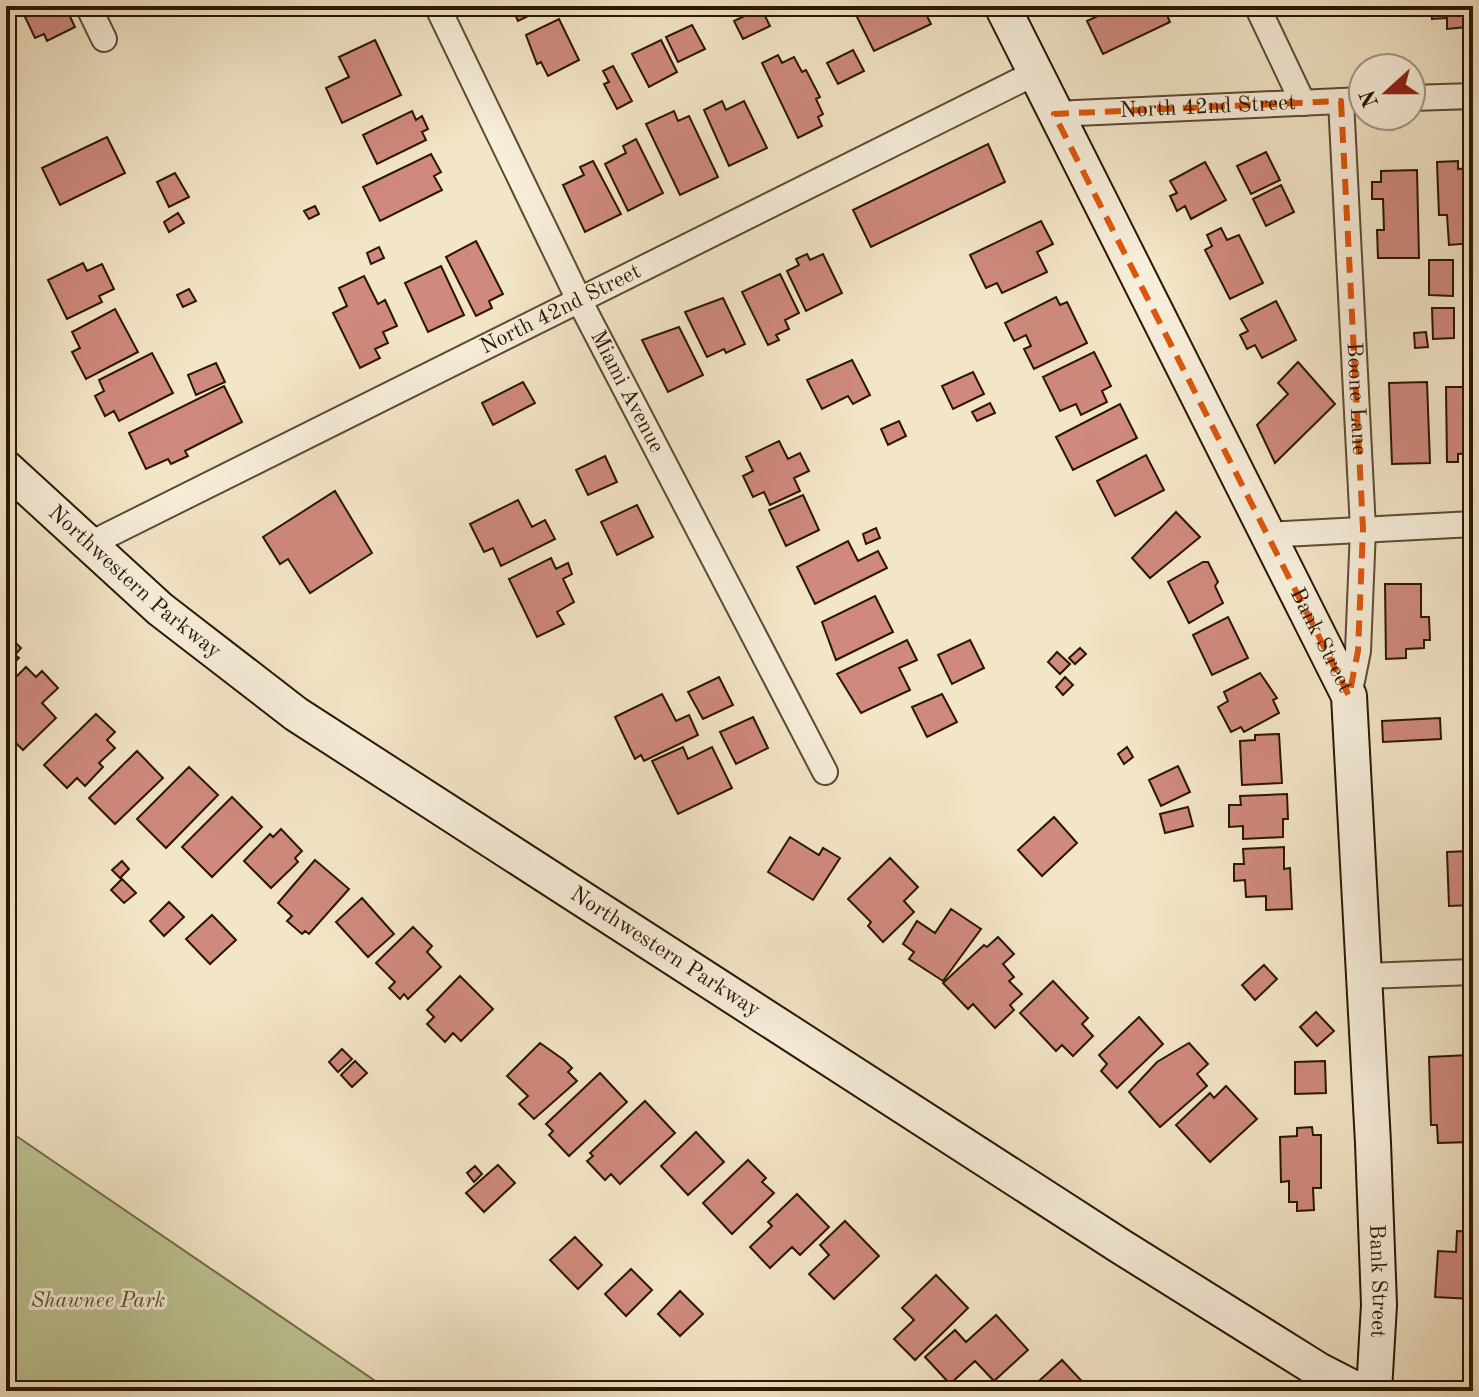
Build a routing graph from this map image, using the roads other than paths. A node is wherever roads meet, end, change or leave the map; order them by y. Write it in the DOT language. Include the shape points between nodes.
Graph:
graph roads {
  1 [pos="88,6"];
  2 [pos="437,6"];
  3 [pos="1002,6"];
  4 [pos="1257,6"];
  5 [pos="104,39"];
  6 [pos="1035,73"];
  7 [pos="1473,96"];
  8 [pos="1427,97"];
  9 [pos="1347,101"];
  10 [pos="1303,103"];
  11 [pos="1054,114"];
  12 [pos="1353,132"];
  13 [pos="579,300"];
  14 [pos="6,468"];
  15 [pos="1473,524"];
  16 [pos="1363,529"];
  17 [pos="1267,535"];
  18 [pos="88,545"];
  19 [pos="1349,696"];
  20 [pos="825,772"];
  21 [pos="1473,972"];
  22 [pos="1365,976"];
  23 [pos="1359,1391"];
  24 [pos="1374,1391"];
  1 -- 5 [label="street"];
  2 -- 13 [label="street, Miami Avenue"];
  3 -- 6 [label="street, Bank Street"];
  4 -- 10 [label="street"];
  6 -- 11 [label="street, Bank Street"];
  6 -- 13 [label="street, North 42nd Street"];
  7 -- 8 [label="street"];
  9 -- 10 [label="street, North 42nd Street"];
  10 -- 11 [label="street, North 42nd Street"];
  11 -- 17 [label="street, Bank Street"];
  12 -- 16 [label="street, Boone Lane"];
  13 -- 18 [label="street, North 42nd Street"];
  13 -- 20 [label="street, Miami Avenue"];
  14 -- 18 [label="street, Northwestern Parkway"];
  15 -- 16 [label="street"];
  16 -- 17 [label="street"];
  16 -- 19 [label="street, Boone Lane" via="1358,651"];
  17 -- 19 [label="street, Bank Street"];
  18 -- 23 [label="street, Northwestern Parkway" via="160,609 296,714 1120,1246"];
  19 -- 22 [label="street, Bank Street"];
  21 -- 22 [label="street"];
  22 -- 24 [label="street, Bank Street" via="1379,1305"];
}
